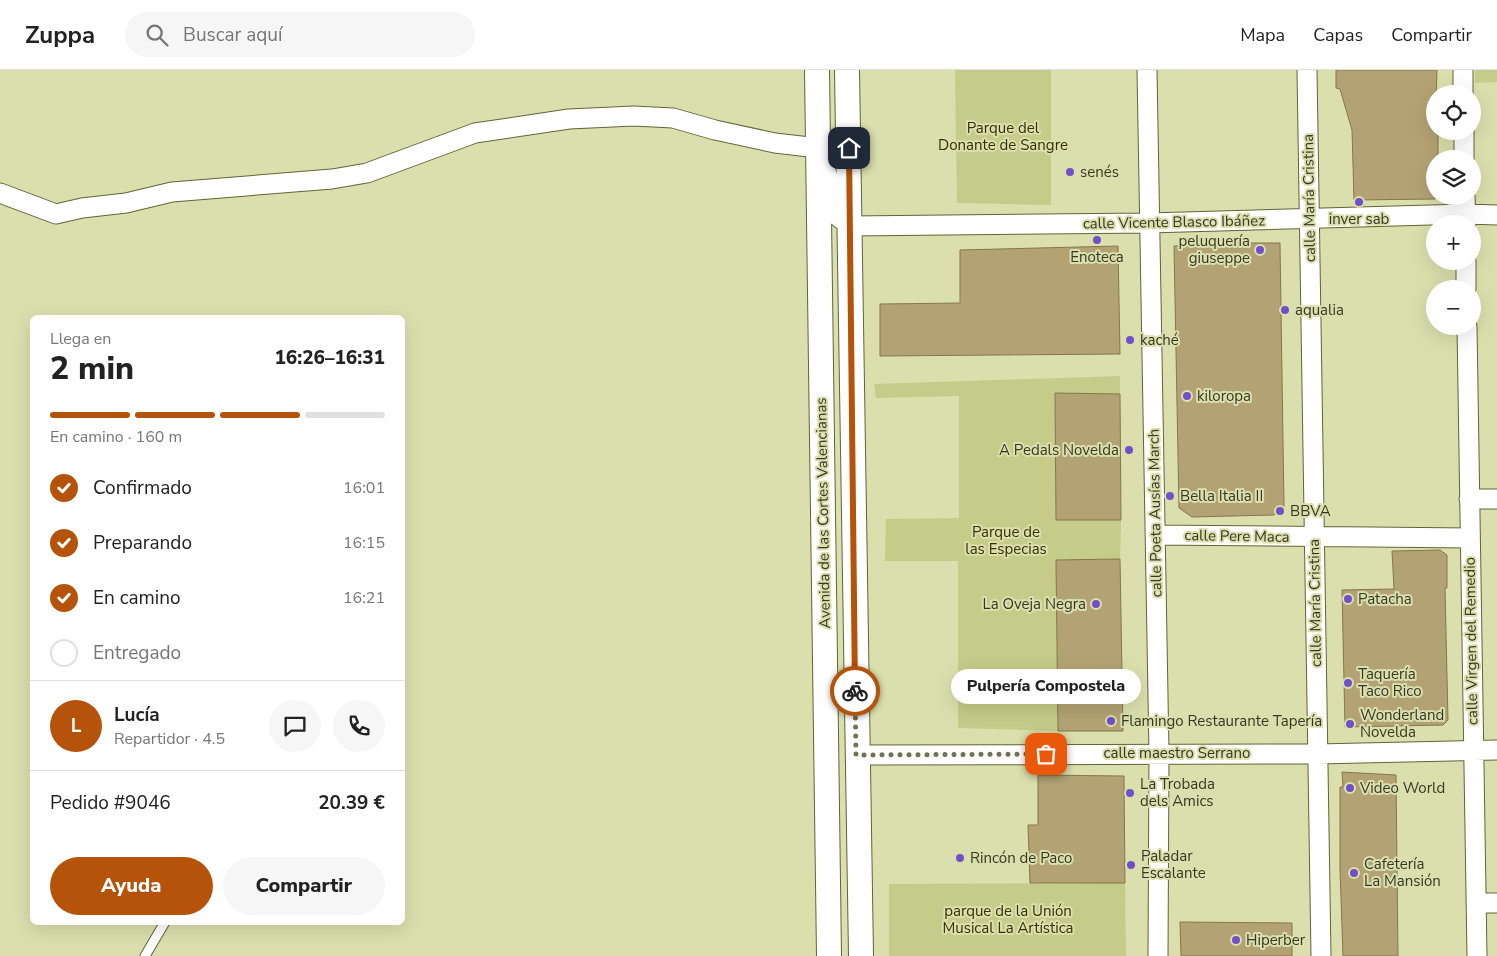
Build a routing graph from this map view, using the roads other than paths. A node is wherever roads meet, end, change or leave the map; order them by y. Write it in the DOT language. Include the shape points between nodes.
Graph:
graph roads {
  1 [pos="817,70"];
  2 [pos="847,70"];
  3 [pos="1146,70"];
  4 [pos="1307,70"];
  5 [pos="1462,70"];
  6 [pos="1463,85"];
  7 [pos="818,148"];
  8 [pos="0,193"];
  9 [pos="1466,211"];
  10 [pos="1497,215"];
  11 [pos="1309,219"];
  12 [pos="1149,223"];
  13 [pos="850,226"];
  14 [pos="1467,335"];
  15 [pos="1469,498"];
  16 [pos="1497,499"];
  17 [pos="1155,535"];
  18 [pos="1314,537"];
  19 [pos="1470,538"];
  20 [pos="1473,750"];
  21 [pos="1497,750"];
  22 [pos="1159,752"];
  23 [pos="1318,754"];
  24 [pos="856,755"];
  25 [pos="1476,903"];
  26 [pos="1497,903"];
  27 [pos="163,925"];
  28 [pos="144,956"];
  29 [pos="829,956"];
  30 [pos="861,956"];
  31 [pos="1158,956"];
  32 [pos="1321,956"];
  33 [pos="1477,956"];
  1 -- 7 [label="street, Avenida de las Cortes Valencianas"];
  2 -- 13 [label="street, Avenida de las Cortes Valencianas"];
  3 -- 12 [label="street, calle Poeta Ausías March"];
  4 -- 11 [label="street, calle María Cristina"];
  5 -- 6 [label="street"];
  7 -- 8 [label="street" via="749,138 673,118 569,119 475,133 367,173 332,179 172,192 56,214"];
  7 -- 13 [label="street" via="829,180 833,213"];
  7 -- 29 [label="street, Avenida de las Cortes Valencianas"];
  9 -- 10 [label="street, calle Vicente Blasco Ibáñez"];
  9 -- 11 [label="street, calle Vicente Blasco Ibáñez"];
  11 -- 12 [label="street, calle Vicente Blasco Ibáñez"];
  11 -- 18 [label="street, calle María Cristina"];
  12 -- 13 [label="street, calle Vicente Blasco Ibáñez"];
  12 -- 17 [label="street, calle Poeta Ausías March"];
  13 -- 24 [label="street, Avenida de las Cortes Valencianas"];
  14 -- 15 [label="street, calle Virgen del Remedio"];
  15 -- 16 [label="street"];
  15 -- 19 [label="street, calle Virgen del Remedio"];
  17 -- 18 [label="street, calle Pere Maca"];
  17 -- 22 [label="street, calle Poeta Ausías March"];
  18 -- 19 [label="street, calle Pere Maca"];
  18 -- 23 [label="street, calle María Cristina"];
  19 -- 20 [label="street, calle Virgen del Remedio"];
  20 -- 21 [label="street, calle maestro Serrano"];
  20 -- 23 [label="street, calle maestro Serrano"];
  20 -- 25 [label="street, calle Virgen del Remedio"];
  22 -- 23 [label="street, calle maestro Serrano"];
  22 -- 24 [label="street, calle maestro Serrano"];
  22 -- 31 [label="street, calle Poeta Ausías March"];
  23 -- 32 [label="street, calle María Cristina"];
  24 -- 30 [label="street, Avenida de las Cortes Valencianas"];
  25 -- 26 [label="street"];
  25 -- 33 [label="street, calle Virgen del Remedio"];
  27 -- 28 [label="lane"];
}
